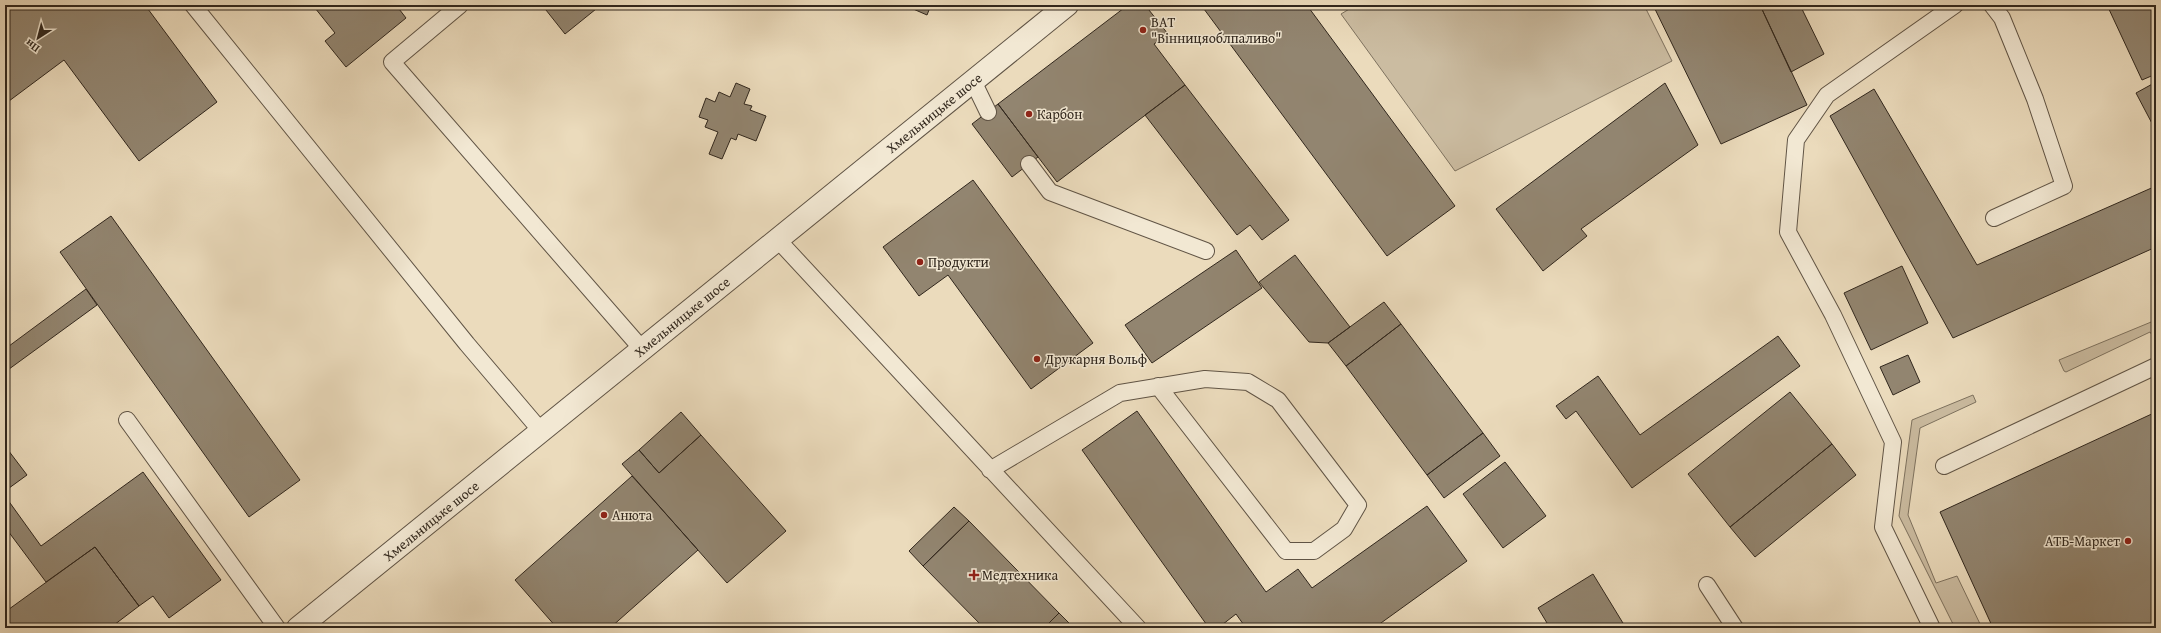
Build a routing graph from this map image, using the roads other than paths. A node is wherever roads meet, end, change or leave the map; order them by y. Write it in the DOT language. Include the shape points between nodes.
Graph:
graph roads {
  1 [pos="193,5"];
  2 [pos="460,5"];
  3 [pos="1067,5"];
  4 [pos="1955,5"];
  5 [pos="1992,5"];
  6 [pos="973,81"];
  7 [pos="988,112"];
  8 [pos="1029,164"];
  9 [pos="1994,218"];
  10 [pos="778,240"];
  11 [pos="1206,251"];
  12 [pos="642,349"];
  13 [pos="2156,366"];
  14 [pos="1158,386"];
  15 [pos="127,420"];
  16 [pos="541,431"];
  17 [pos="1944,466"];
  18 [pos="990,470"];
  19 [pos="1707,585"];
  20 [pos="277,628"];
  21 [pos="298,628"];
  22 [pos="1138,628"];
  23 [pos="1735,628"];
  24 [pos="1932,628"];
  1 -- 16 [label="lane" via="467,344"];
  2 -- 12 [label="lane" via="392,62"];
  3 -- 6 [label="street, Хмельницьке шосе"];
  4 -- 24 [label="lane" via="1827,95 1796,140 1788,232 1833,315 1893,442 1883,527"];
  5 -- 9 [label="lane" via="2002,18 2035,99 2064,186"];
  6 -- 7 [label="lane"];
  6 -- 10 [label="street, Хмельницьке шосе"];
  8 -- 11 [label="lane" via="1050,192"];
  10 -- 12 [label="street, Хмельницьке шосе"];
  10 -- 18 [label="lane"];
  12 -- 16 [label="street, Хмельницьке шосе"];
  13 -- 17 [label="lane"];
  14 -- 14 [label="lane" via="1205,379 1248,382 1278,400 1358,504 1344,529 1314,551 1286,551"];
  14 -- 18 [label="lane" via="1120,393"];
  15 -- 20 [label="lane"];
  16 -- 21 [label="street, Хмельницьке шосе"];
  18 -- 22 [label="lane"];
  19 -- 23 [label="lane"];
}
